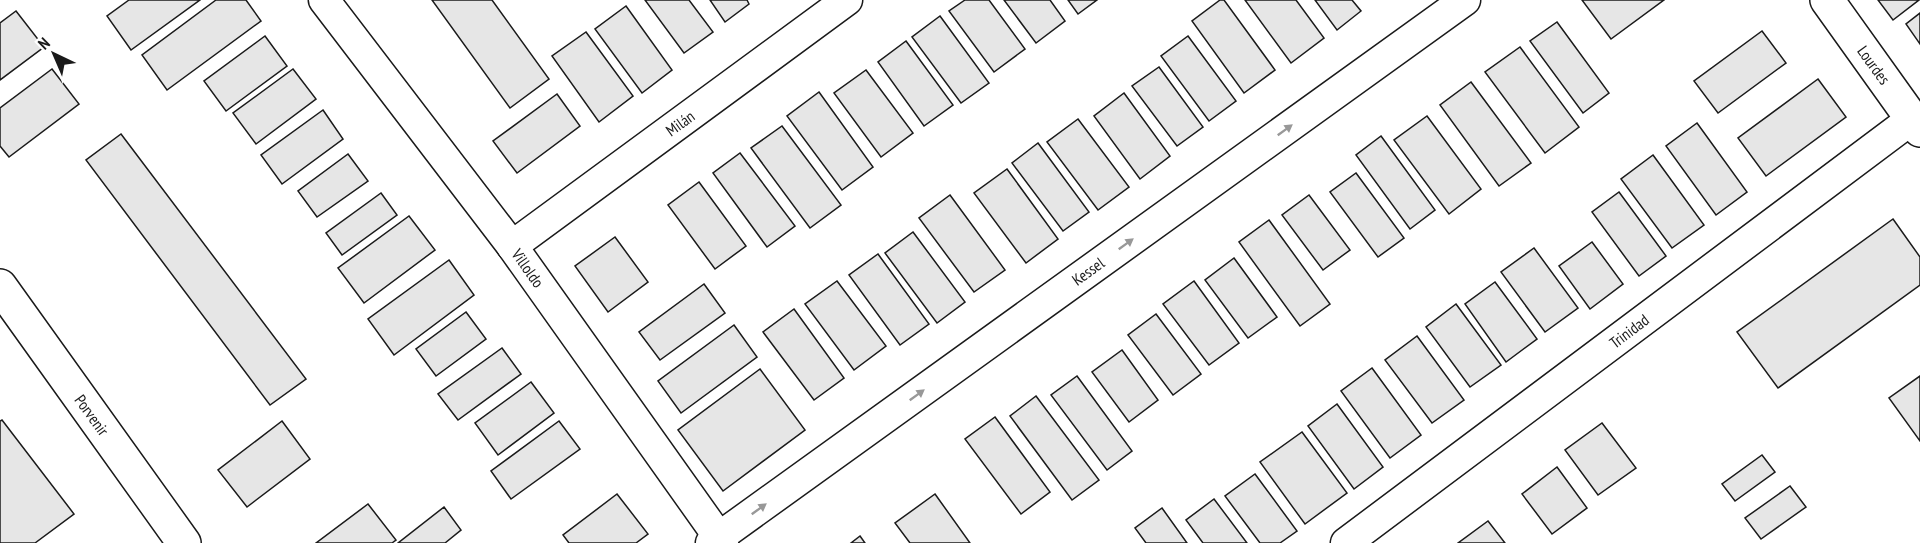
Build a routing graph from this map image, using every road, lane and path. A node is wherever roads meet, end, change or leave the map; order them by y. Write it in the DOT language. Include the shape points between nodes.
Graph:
graph roads {
  1 [pos="324,0"];
  2 [pos="847,0"];
  3 [pos="1465,0"];
  4 [pos="1827,0"];
  5 [pos="1916,124"];
  6 [pos="512,246"];
  7 [pos="0,286"];
  8 [pos="718,541"];
  9 [pos="184,543"];
  10 [pos="1346,543"];
  1 -- 6 [label="street, Villoldo"];
  2 -- 6 [label="street, Milán"];
  8 -- 3 [label="street, Kessel, one-way"];
  4 -- 5 [label="main road, Lourdes"];
  5 -- 10 [label="street, Trinidad"];
  6 -- 8 [label="street, Villoldo"];
  7 -- 9 [label="main road, Porvenir"];
}
